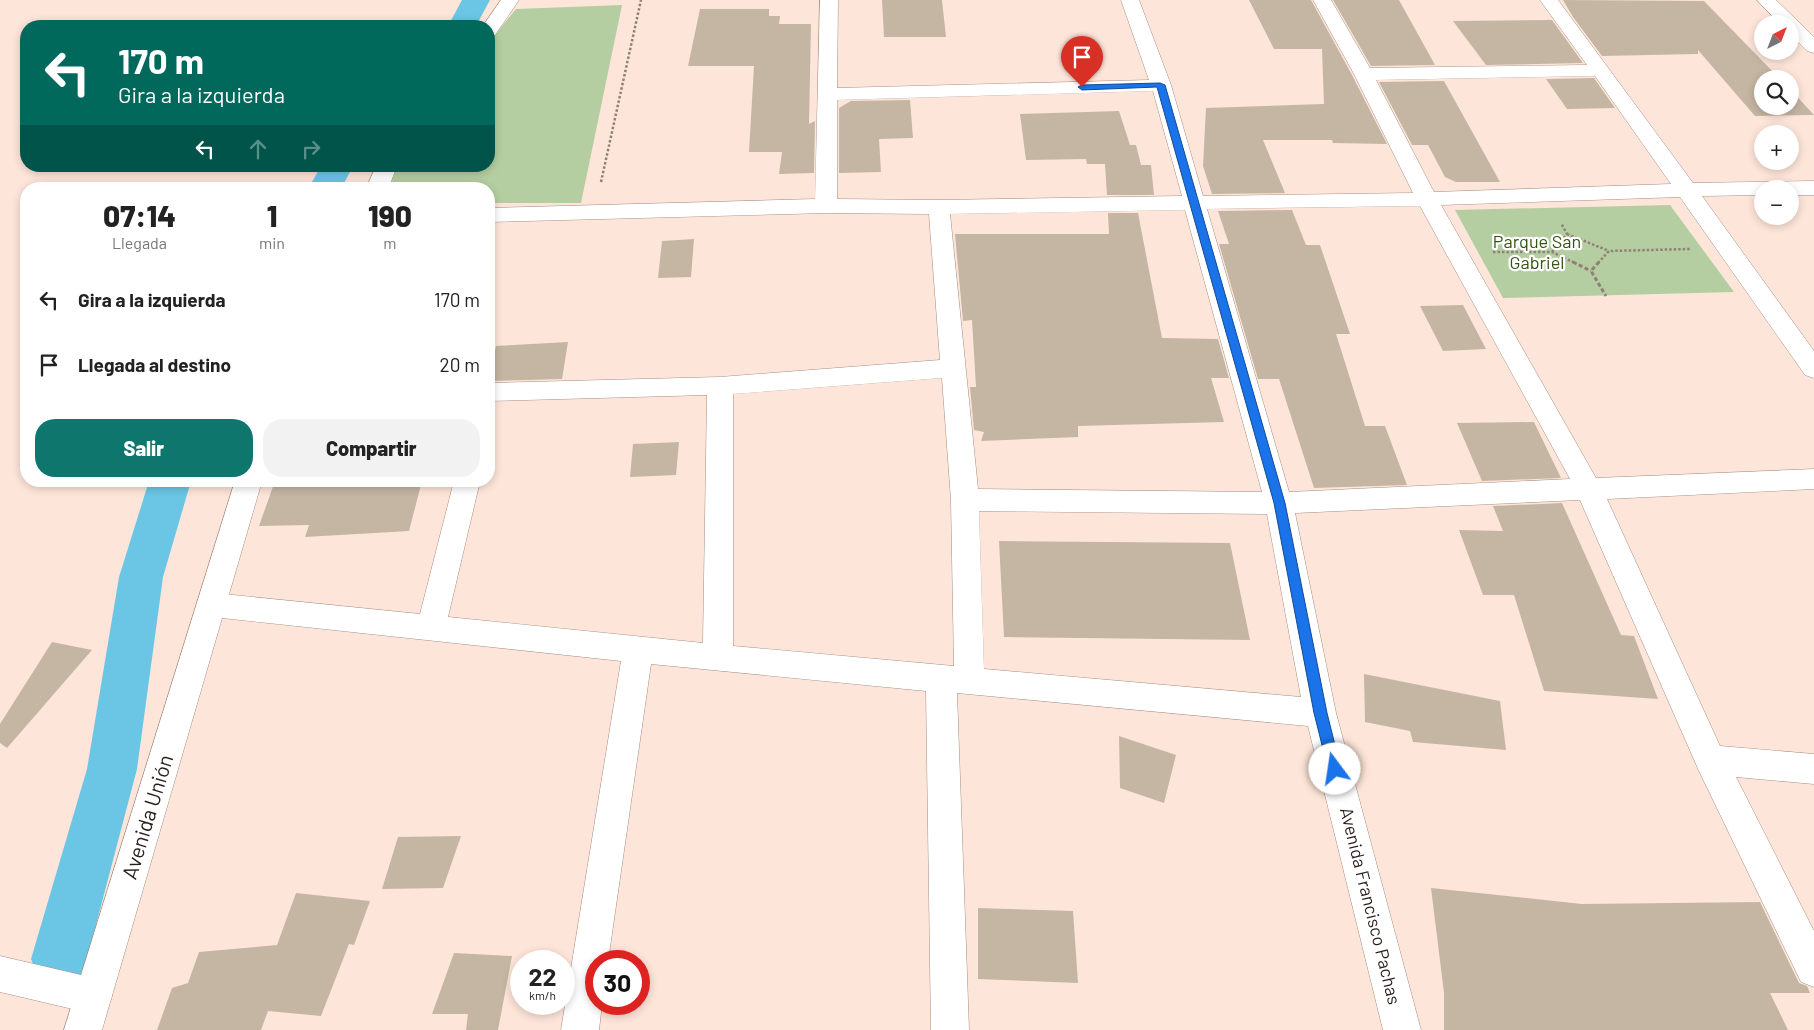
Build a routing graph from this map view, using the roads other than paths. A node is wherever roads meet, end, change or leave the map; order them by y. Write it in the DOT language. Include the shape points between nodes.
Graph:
graph roads {
  1 [pos="510,0"];
  2 [pos="828,0"];
  3 [pos="1130,0"];
  4 [pos="1322,0"];
  5 [pos="1549,0"];
  6 [pos="1766,0"];
  7 [pos="495,22"];
  8 [pos="1814,47"];
  9 [pos="1601,70"];
  10 [pos="1364,74"];
  11 [pos="1160,85"];
  12 [pos="827,94"];
  13 [pos="1814,188"];
  14 [pos="1686,190"];
  15 [pos="1427,199"];
  16 [pos="1195,204"];
  17 [pos="826,206"];
  18 [pos="939,207"];
  19 [pos="495,215"];
  20 [pos="954,368"];
  21 [pos="1814,369"];
  22 [pos="720,386"];
  23 [pos="495,394"];
  24 [pos="1814,479"];
  25 [pos="247,487"];
  26 [pos="466,487"];
  27 [pos="1589,490"];
  28 [pos="965,500"];
  29 [pos="1280,503"];
  30 [pos="212,604"];
  31 [pos="431,628"];
  32 [pos="638,650"];
  33 [pos="718,658"];
  34 [pos="955,679"];
  35 [pos="1320,713"];
  36 [pos="1710,760"];
  37 [pos="1814,769"];
  38 [pos="1814,969"];
  39 [pos="0,974"];
  40 [pos="94,996"];
  41 [pos="83,1030"];
  42 [pos="580,1030"];
  43 [pos="950,1030"];
  44 [pos="1402,1030"];
  1 -- 7 [label="street"];
  2 -- 12 [label="street"];
  3 -- 11 [label="street, Avenida Francisco Pachas"];
  4 -- 10 [label="street"];
  5 -- 9 [label="street"];
  6 -- 8 [label="street"];
  9 -- 10 [label="street"];
  9 -- 14 [label="street"];
  10 -- 15 [label="street"];
  11 -- 12 [label="street"];
  11 -- 16 [label="street, Avenida Francisco Pachas"];
  12 -- 17 [label="street"];
  13 -- 14 [label="street"];
  14 -- 15 [label="street"];
  14 -- 21 [label="street"];
  15 -- 16 [label="street"];
  15 -- 27 [label="street"];
  16 -- 18 [label="street"];
  16 -- 29 [label="street, Avenida Francisco Pachas"];
  17 -- 18 [label="street"];
  17 -- 19 [label="street"];
  18 -- 20 [label="street"];
  20 -- 22 [label="street"];
  20 -- 28 [label="street"];
  22 -- 23 [label="street"];
  22 -- 33 [label="street"];
  24 -- 27 [label="street"];
  25 -- 30 [label="street, Avenida Unión"];
  26 -- 31 [label="street"];
  27 -- 29 [label="street"];
  27 -- 36 [label="street"];
  28 -- 29 [label="street"];
  28 -- 34 [label="street"];
  29 -- 35 [label="street, Avenida Francisco Pachas"];
  30 -- 31 [label="street"];
  30 -- 40 [label="street, Avenida Unión"];
  31 -- 32 [label="street"];
  32 -- 33 [label="street"];
  32 -- 42 [label="street"];
  33 -- 34 [label="street"];
  34 -- 35 [label="street"];
  34 -- 43 [label="street"];
  35 -- 44 [label="street, Avenida Francisco Pachas"];
  36 -- 37 [label="street"];
  36 -- 38 [label="street"];
  39 -- 40 [label="street"];
  40 -- 41 [label="street, Avenida Unión"];
}
